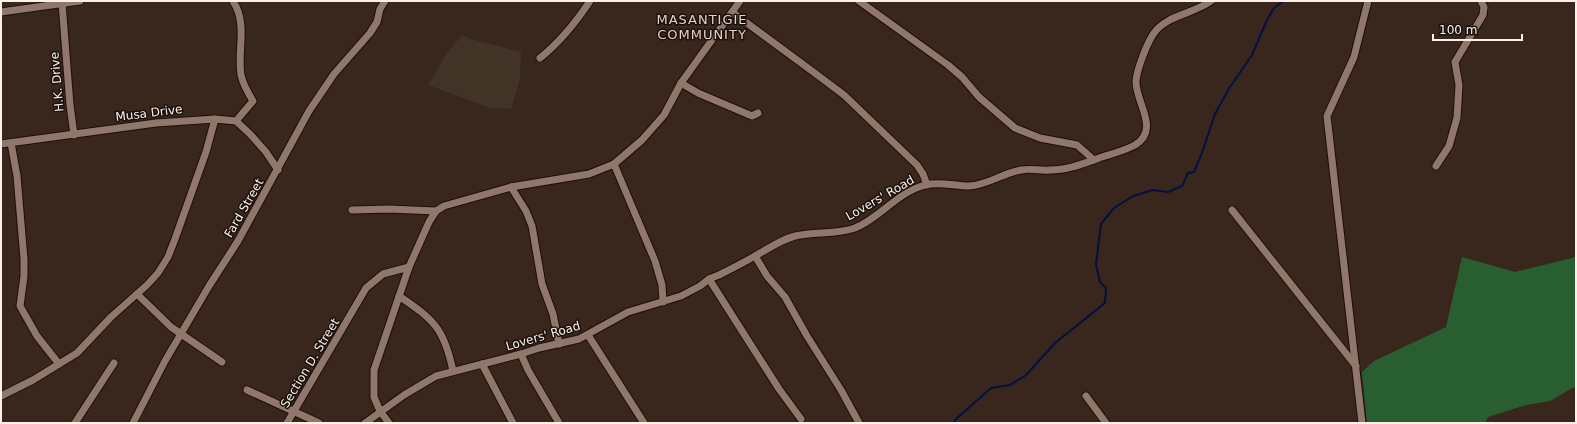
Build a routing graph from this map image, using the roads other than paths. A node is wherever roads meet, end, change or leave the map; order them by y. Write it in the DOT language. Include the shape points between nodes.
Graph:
graph roads {
  1 [pos="80,1"];
  2 [pos="233,1"];
  3 [pos="385,1"];
  4 [pos="590,1"];
  5 [pos="740,1"];
  6 [pos="859,1"];
  7 [pos="1211,1"];
  8 [pos="1368,1"];
  9 [pos="1481,1"];
  10 [pos="62,3"];
  11 [pos="1,12"];
  12 [pos="732,12"];
  13 [pos="540,58"];
  14 [pos="681,83"];
  15 [pos="758,114"];
  16 [pos="215,119"];
  17 [pos="236,121"];
  18 [pos="74,134"];
  19 [pos="11,143"];
  20 [pos="1,144"];
  21 [pos="1094,160"];
  22 [pos="614,164"];
  23 [pos="1436,166"];
  24 [pos="278,170"];
  25 [pos="927,185"];
  26 [pos="511,187"];
  27 [pos="352,210"];
  28 [pos="1232,210"];
  29 [pos="436,211"];
  30 [pos="755,256"];
  31 [pos="409,267"];
  32 [pos="709,279"];
  33 [pos="137,294"];
  34 [pos="399,296"];
  35 [pos="663,302"];
  36 [pos="181,335"];
  37 [pos="588,335"];
  38 [pos="559,344"];
  39 [pos="521,354"];
  40 [pos="222,362"];
  41 [pos="114,363"];
  42 [pos="60,364"];
  43 [pos="482,364"];
  44 [pos="1356,366"];
  45 [pos="453,371"];
  46 [pos="247,390"];
  47 [pos="1,396"];
  48 [pos="1086,396"];
  49 [pos="294,411"];
  50 [pos="380,411"];
  51 [pos="801,418"];
  52 [pos="75,423"];
  53 [pos="133,423"];
  54 [pos="287,423"];
  55 [pos="319,423"];
  56 [pos="365,423"];
  57 [pos="389,423"];
  58 [pos="513,423"];
  59 [pos="559,423"];
  60 [pos="644,423"];
  61 [pos="859,423"];
  62 [pos="1106,423"];
  63 [pos="1362,423"];
  1 -- 10 [label="street"];
  2 -- 17 [label="street" via="241,22 241,76 253,101"];
  3 -- 24 [label="street, Fard Street" via="370,33 334,74 309,111"];
  4 -- 13 [label="street" via="559,41"];
  5 -- 12 [label="street"];
  6 -- 21 [label="street" via="948,65 979,97 1015,128 1040,138 1077,145"];
  7 -- 21 [label="street, Lovers' Road" via="1193,12 1166,21 1153,34 1136,81 1146,121 1143,138 1135,145"];
  8 -- 44 [label="street" via="1354,57 1327,116"];
  9 -- 23 [label="street" via="1484,7 1483,16 1455,62 1459,85 1458,118 1449,146"];
  10 -- 11 [label="street"];
  10 -- 18 [label="street, H.K. Drive"];
  12 -- 14 [label="street"];
  12 -- 25 [label="street" via="844,95 917,165"];
  14 -- 15 [label="street" via="748,114"];
  14 -- 22 [label="street" via="664,115 642,140"];
  16 -- 17 [label="street, Musa Drive"];
  16 -- 18 [label="street, Musa Drive" via="156,123"];
  16 -- 33 [label="street" via="206,152 168,257 154,277"];
  17 -- 24 [label="street" via="266,152"];
  18 -- 19 [label="street, Musa Drive"];
  19 -- 20 [label="street, Musa Drive"];
  19 -- 42 [label="street" via="17,176 24,259 20,306 37,336"];
  21 -- 25 [label="street, Lovers' Road" via="1062,169 1021,170 969,186"];
  22 -- 26 [label="street" via="589,174"];
  22 -- 35 [label="street" via="655,261 662,285"];
  24 -- 36 [label="street, Fard Street"];
  25 -- 30 [label="street, Lovers' Road" via="902,196 854,228 796,236"];
  26 -- 29 [label="street" via="444,206"];
  26 -- 38 [label="street" via="532,226 542,284 553,314"];
  27 -- 29 [label="street"];
  28 -- 44 [label="street"];
  29 -- 31 [label="street"];
  30 -- 32 [label="street, Lovers' Road"];
  30 -- 61 [label="street" via="785,297"];
  31 -- 34 [label="street"];
  31 -- 49 [label="street, Section D. Street" via="383,274 366,288"];
  32 -- 35 [label="street, Lovers' Road" via="687,293"];
  32 -- 51 [label="street" via="779,389"];
  33 -- 36 [label="street"];
  33 -- 42 [label="street" via="77,353"];
  34 -- 45 [label="street" via="432,320 442,335"];
  34 -- 50 [label="street" via="374,370 374,397"];
  35 -- 37 [label="street, Lovers' Road" via="628,312"];
  36 -- 40 [label="street"];
  36 -- 53 [label="street, Fard Street"];
  37 -- 38 [label="street, Lovers' Road"];
  37 -- 60 [label="street"];
  38 -- 39 [label="street, Lovers' Road"];
  39 -- 43 [label="street, Lovers' Road"];
  39 -- 59 [label="street"];
  41 -- 52 [label="street"];
  42 -- 47 [label="street"];
  43 -- 45 [label="street, Lovers' Road"];
  43 -- 58 [label="street"];
  44 -- 63 [label="street"];
  45 -- 50 [label="street, Lovers' Road" via="425,382"];
  46 -- 49 [label="street"];
  48 -- 62 [label="street"];
  49 -- 54 [label="street, Section D. Street"];
  49 -- 55 [label="street"];
  50 -- 56 [label="street, Lovers' Road"];
  50 -- 57 [label="street"];
}
